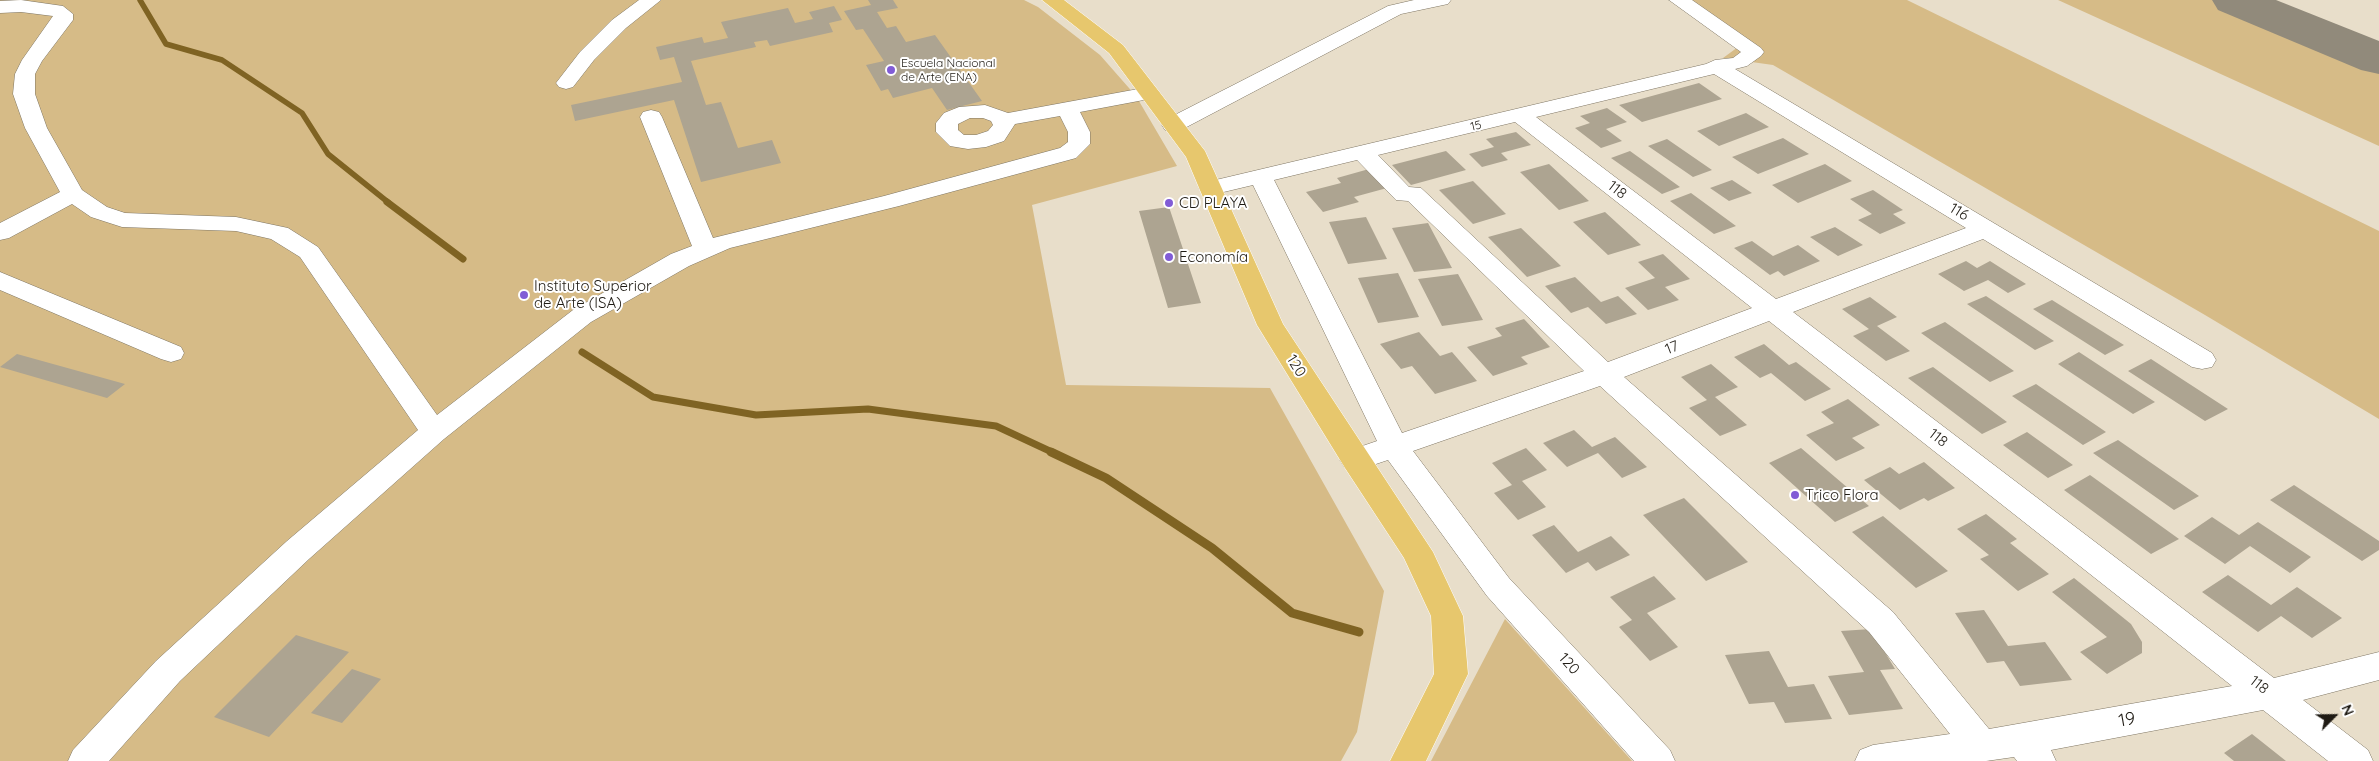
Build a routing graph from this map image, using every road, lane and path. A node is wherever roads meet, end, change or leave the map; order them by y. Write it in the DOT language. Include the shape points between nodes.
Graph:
graph roads {
  1 [pos="651,0"];
  2 [pos="1052,0"];
  3 [pos="1441,0"];
  4 [pos="1679,0"];
  5 [pos="2,7"];
  6 [pos="1715,66"];
  7 [pos="566,83"];
  8 [pos="1149,93"];
  9 [pos="1068,109"];
  10 [pos="1520,116"];
  11 [pos="651,117"];
  12 [pos="1003,120"];
  13 [pos="1173,124"];
  14 [pos="1362,152"];
  15 [pos="1260,176"];
  16 [pos="1211,188"];
  17 [pos="73,194"];
  18 [pos="1987,228"];
  19 [pos="0,233"];
  20 [pos="706,249"];
  21 [pos="0,280"];
  22 [pos="1772,309"];
  23 [pos="171,353"];
  24 [pos="2202,360"];
  25 [pos="1604,374"];
  26 [pos="434,432"];
  27 [pos="1394,446"];
  28 [pos="1355,460"];
  29 [pos="2379,666"];
  30 [pos="2270,694"];
  31 [pos="1981,746"];
  32 [pos="2030,750"];
  33 [pos="86,761"];
  34 [pos="1408,761"];
  35 [pos="1657,761"];
  36 [pos="1873,761"];
  37 [pos="2355,761"];
  1 -- 7 [label="street" via="619,24"];
  2 -- 8 [label="main road, 120" via="1116,49"];
  3 -- 13 [label="street" via="1395,10"];
  4 -- 6 [label="street, 15" via="1754,52 1740,62"];
  5 -- 17 [label="street" via="56,10 63,14 63,20 25,74 24,94 36,128"];
  6 -- 10 [label="street, 15"];
  6 -- 18 [label="street, 116"];
  8 -- 9 [label="street"];
  8 -- 13 [label="main road, 120"];
  9 -- 12 [label="street"];
  9 -- 20 [label="street" via="1079,132 1079,144 1068,153"];
  10 -- 14 [label="street, 15"];
  10 -- 22 [label="street, 118"];
  11 -- 20 [label="street"];
  13 -- 16 [label="main road, 120" via="1197,156"];
  14 -- 15 [label="street, 15"];
  14 -- 25 [label="street" via="1404,196 1413,193"];
  15 -- 16 [label="street, 15"];
  15 -- 27 [label="street, 120"];
  16 -- 28 [label="main road, 120" via="1270,325"];
  17 -- 19 [label="street"];
  17 -- 26 [label="street" via="99,212 122,220 236,224 279,233 308,252"];
  18 -- 22 [label="street, 17"];
  18 -- 24 [label="street, 116"];
  20 -- 26 [label="street" via="680,260 582,316"];
  21 -- 23 [label="street"];
  22 -- 25 [label="street, 17"];
  22 -- 30 [label="street, 118"];
  25 -- 27 [label="street, 17"];
  25 -- 31 [label="street" via="1882,622"];
  26 -- 33 [label="street" via="298,550 175,664"];
  27 -- 28 [label="street, 17"];
  27 -- 35 [label="street, 120" via="1498,587"];
  28 -- 34 [label="main road, 120" via="1417,552 1447,616 1451,674"];
  29 -- 30 [label="street, 19"];
  30 -- 32 [label="street, 19"];
  30 -- 37 [label="street, 118"];
  31 -- 32 [label="street, 19"];
  31 -- 36 [label="street, 19"];
}
